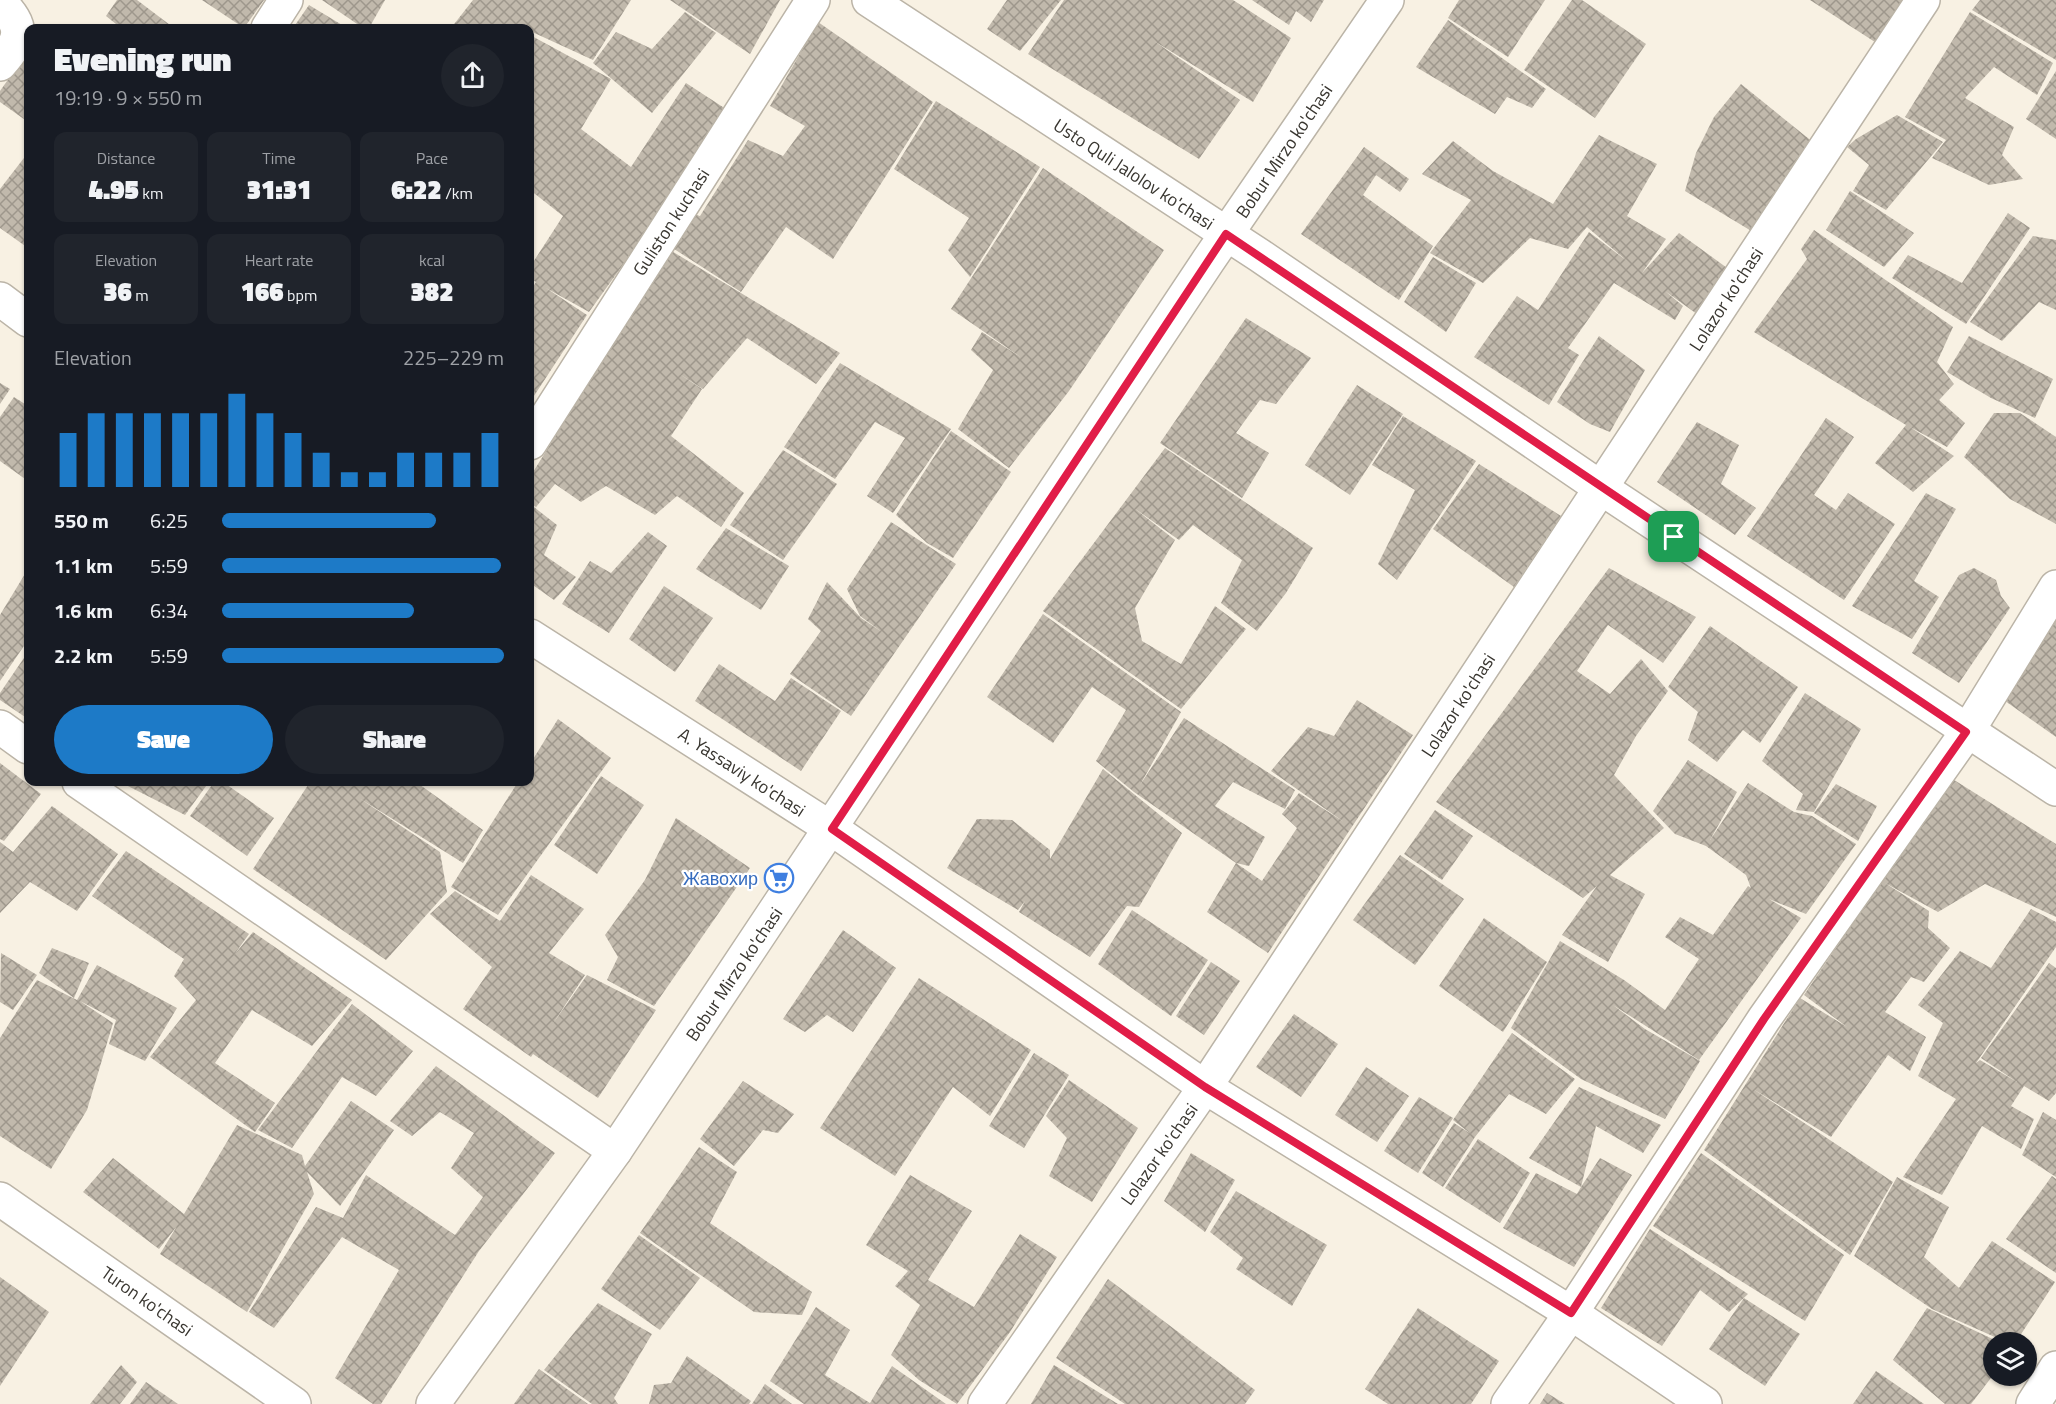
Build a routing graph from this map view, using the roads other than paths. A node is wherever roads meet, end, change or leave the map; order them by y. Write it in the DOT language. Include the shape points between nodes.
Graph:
graph roads {
  1 [pos="286,0"];
  2 [pos="813,0"];
  3 [pos="869,0"];
  4 [pos="1387,0"];
  5 [pos="1923,0"];
  6 [pos="0,2"];
  7 [pos="271,24"];
  8 [pos="0,64"];
  9 [pos="1226,234"];
  10 [pos="0,298"];
  11 [pos="24,317"];
  12 [pos="534,437"];
  13 [pos="1601,488"];
  14 [pos="2056,587"];
  15 [pos="534,639"];
  16 [pos="0,727"];
  17 [pos="1966,732"];
  18 [pos="24,744"];
  19 [pos="85,786"];
  20 [pos="2056,789"];
  21 [pos="832,829"];
  22 [pos="1205,1087"];
  23 [pos="615,1151"];
  24 [pos="0,1199"];
  25 [pos="1571,1313"];
  26 [pos="2056,1368"];
  27 [pos="294,1404"];
  28 [pos="433,1404"];
  29 [pos="985,1404"];
  30 [pos="1508,1404"];
  31 [pos="1705,1404"];
  32 [pos="2034,1404"];
  1 -- 7 [label="street"];
  2 -- 12 [label="street, Guliston kuchasi"];
  3 -- 9 [label="street, Usto Quli Jalolov ko'chasi"];
  4 -- 9 [label="street, Bobur Mirzo ko'chasi"];
  5 -- 13 [label="street, Lolazor ko'chasi"];
  6 -- 8 [label="street" via="15,18 19,35"];
  9 -- 13 [label="street, Usto Quli Jalolov ko'chasi"];
  9 -- 21 [label="street, Bobur Mirzo ko'chasi"];
  10 -- 11 [label="street"];
  13 -- 17 [label="street, Usto Quli Jalolov ko'chasi"];
  13 -- 22 [label="street, Lolazor ko'chasi"];
  14 -- 17 [label="street"];
  15 -- 21 [label="street, A. Yassaviy ko'chasi"];
  16 -- 18 [label="street"];
  17 -- 20 [label="street, Usto Quli Jalolov ko'chasi"];
  17 -- 25 [label="street" via="1764,1019"];
  19 -- 23 [label="street"];
  21 -- 22 [label="street, A. Yassaviy ko'chasi"];
  21 -- 23 [label="street, Bobur Mirzo ko'chasi"];
  22 -- 25 [label="street, A. Yassaviy ko'chasi"];
  22 -- 29 [label="street, Lolazor ko'chasi"];
  23 -- 28 [label="street, Bobur Mirzo ko'chasi"];
  24 -- 27 [label="street, Turon ko'chasi"];
  25 -- 30 [label="street"];
  25 -- 31 [label="street, A. Yassaviy ko'chasi"];
  26 -- 32 [label="street"];
}
